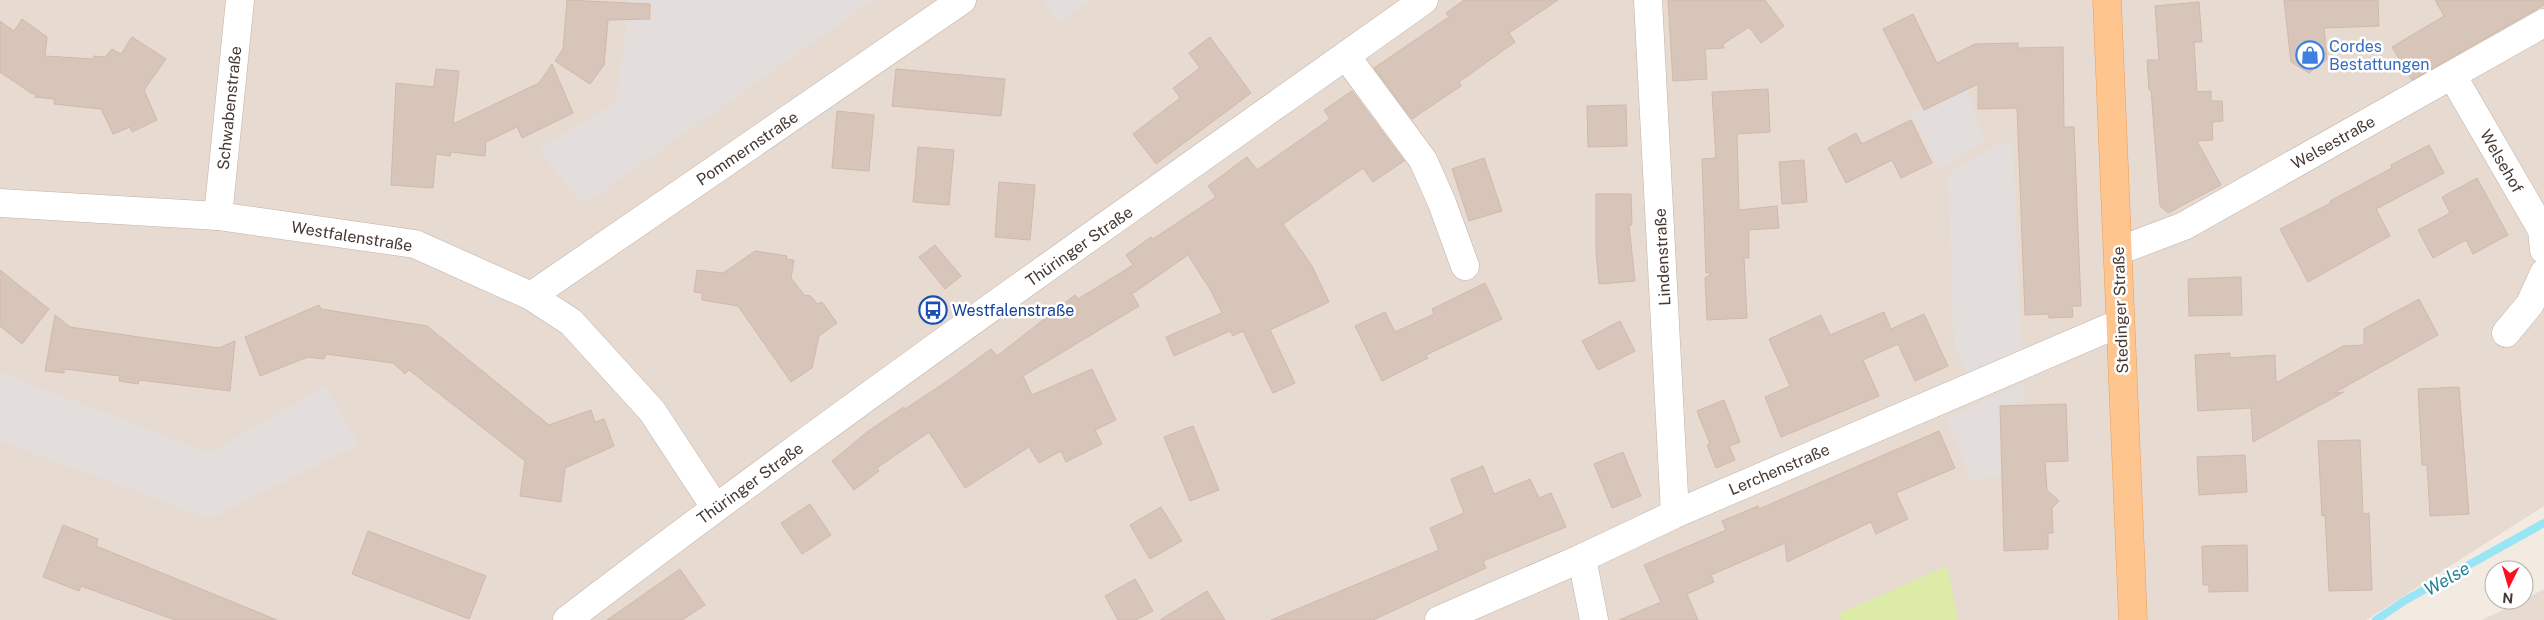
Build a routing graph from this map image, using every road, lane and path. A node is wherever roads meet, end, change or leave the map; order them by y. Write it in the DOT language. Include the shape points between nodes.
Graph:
graph roads {
  1 [pos="240,0"];
  2 [pos="962,0"];
  3 [pos="1424,0"];
  4 [pos="1648,0"];
  5 [pos="2107,0"];
  6 [pos="2544,23"];
  7 [pos="1346,56"];
  8 [pos="2452,75"];
  9 [pos="0,203"];
  10 [pos="218,216"];
  11 [pos="2544,250"];
  12 [pos="2118,251"];
  13 [pos="1465,266"];
  14 [pos="2544,273"];
  15 [pos="531,296"];
  16 [pos="2120,323"];
  17 [pos="2506,332"];
  18 [pos="715,507"];
  19 [pos="1675,514"];
  20 [pos="1582,558"];
  21 [pos="567,620"];
  22 [pos="1439,620"];
  23 [pos="1594,620"];
  24 [pos="2133,620"];
  1 -- 10 [label="street, Schwabenstraße"];
  2 -- 15 [label="street, Pommernstraße"];
  3 -- 7 [label="street, Thüringer Straße"];
  4 -- 19 [label="street, Lindenstraße"];
  5 -- 12 [label="main road, Stedinger Straße"];
  6 -- 8 [label="street, Welsestraße"];
  7 -- 13 [label="street" via="1423,160"];
  7 -- 18 [label="street, Thüringer Straße"];
  8 -- 11 [label="street, Welsehof" via="2542,230"];
  8 -- 12 [label="street, Welsestraße" via="2184,226"];
  9 -- 10 [label="street, Westfalenstraße"];
  10 -- 15 [label="street, Westfalenstraße" via="414,244"];
  12 -- 16 [label="main road, Stedinger Straße"];
  14 -- 17 [label="street" via="2530,304"];
  15 -- 18 [label="street, Westfalenstraße" via="571,322 652,411"];
  16 -- 19 [label="street, Lerchenstraße"];
  16 -- 24 [label="main road, Stedinger Straße"];
  18 -- 21 [label="street, Thüringer Straße"];
  19 -- 20 [label="street, Lerchenstraße"];
  20 -- 22 [label="street, Lerchenstraße"];
  20 -- 23 [label="street"];
}
